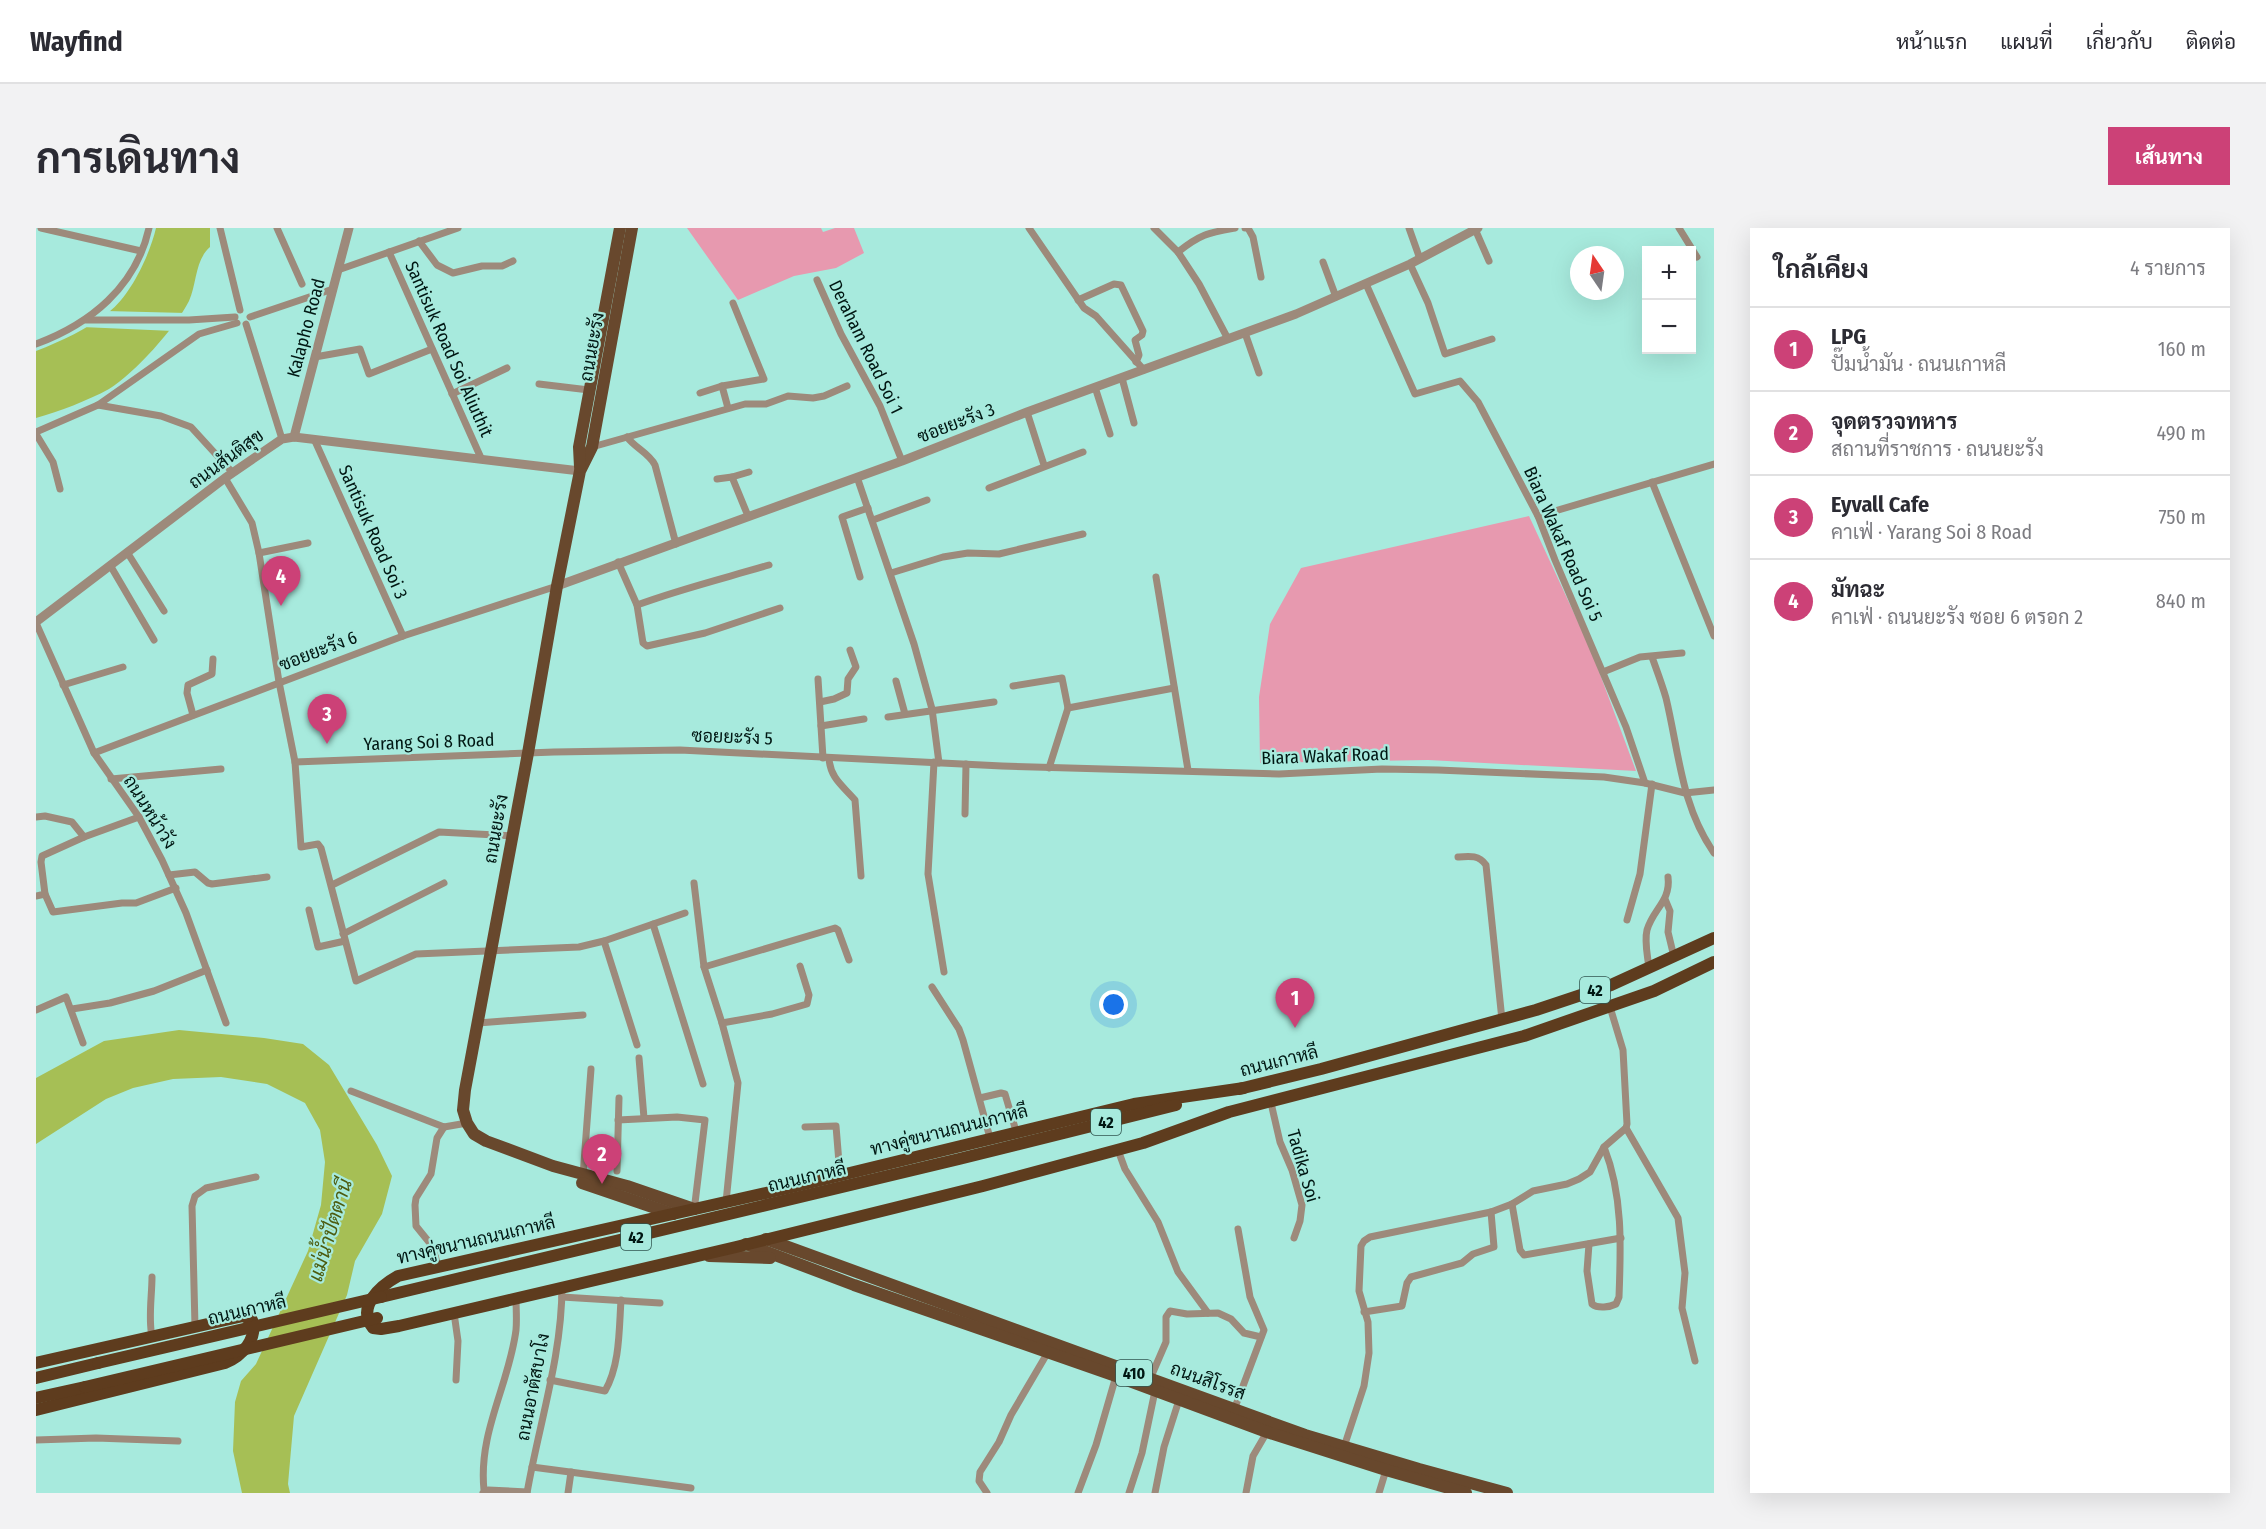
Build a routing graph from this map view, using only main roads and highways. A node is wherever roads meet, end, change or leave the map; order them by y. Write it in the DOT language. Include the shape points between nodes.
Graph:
graph roads {
  1 [pos="620,228"];
  2 [pos="632,228"];
  3 [pos="615,287"];
  4 [pos="580,471"];
  5 [pos="1714,938"];
  6 [pos="1714,962"];
  7 [pos="1471,1028"];
  8 [pos="1476,1048"];
  9 [pos="1321,1070"];
  10 [pos="1346,1083"];
  11 [pos="1244,1088"];
  12 [pos="1229,1112"];
  13 [pos="526,1157"];
  14 [pos="630,1199"];
  15 [pos="695,1206"];
  16 [pos="673,1214"];
  17 [pos="626,1225"];
  18 [pos="815,1226"];
  19 [pos="766,1239"];
  20 [pos="746,1245"];
  21 [pos="699,1256"];
  22 [pos="812,1256"];
  23 [pos="786,1259"];
  24 [pos="381,1297"];
  25 [pos="377,1318"];
  26 [pos="36,1363"];
  27 [pos="36,1377"];
  28 [pos="1152,1384"];
  29 [pos="36,1398"];
  30 [pos="36,1410"];
  31 [pos="1466,1493"];
  32 [pos="1507,1493"];
  1 -- 3 [label="main road, ถนนยะรัง"];
  2 -- 3 [label="main road, ถนนยะรัง"];
  3 -- 4 [label="main road, ถนนยะรัง" via="589,390 579,447"];
  3 -- 4 [label="main road, ถนนยะรัง" via="592,447"];
  4 -- 13 [label="main road, ถนนยะรัง" via="463,1110 474,1134"];
  5 -- 7 [label="highway, ถนนเกาหลี / 42" via="1611,985"];
  6 -- 8 [label="highway, ถนนเกาหลี / 42" via="1610,1007"];
  7 -- 8 [label="highway"];
  7 -- 9 [label="highway, ถนนเกาหลี / 42"];
  8 -- 10 [label="highway, ถนนเกาหลี / 42"];
  9 -- 10 [label="highway"];
  9 -- 11 [label="highway, ถนนเกาหลี / 42"];
  10 -- 12 [label="highway, ถนนเกาหลี / 42"];
  11 -- 15 [label="highway, ทางคู่ขนานถนนเกาหลี" via="1134,1104 726,1202"];
  11 -- 24 [label="highway, ถนนเกาหลี / 42"];
  12 -- 18 [label="highway, ทางคู่ขนานถนนเกาหลี" via="1118,1150"];
  13 -- 14 [label="main road" via="554,1172"];
  13 -- 15 [label="main road"];
  14 -- 16 [label="main road"];
  14 -- 17 [label="main road" via="633,1217"];
  15 -- 16 [label="highway, ทางคู่ขนานถนนเกาหลี"];
  16 -- 17 [label="highway, ทางคู่ขนานถนนเกาหลี"];
  17 -- 21 [label="highway, ทางคู่ขนานถนนเกาหลี" via="398,1276 373,1294 368,1321 373,1328 381,1329 516,1298 562,1292"];
  17 -- 24 [label="highway"];
  18 -- 19 [label="highway, ทางคู่ขนานถนนเกาหลี"];
  18 -- 22 [label="main road" via="802,1240"];
  19 -- 20 [label="highway, ทางคู่ขนานถนนเกาหลี"];
  19 -- 22 [label="main road, ถนนสิโรรส / 410"];
  20 -- 21 [label="highway, ทางคู่ขนานถนนเกาหลี"];
  20 -- 23 [label="main road, ถนนสิโรรส / 410"];
  21 -- 23 [label="main road"];
  22 -- 28 [label="main road, ถนนสิโรรส / 410"];
  23 -- 28 [label="main road, ถนนสิโรรส / 410" via="1116,1376"];
  24 -- 27 [label="highway, ถนนเกาหลี / 42, bridge"];
  25 -- 29 [label="highway, ถนนเกาหลี, bridge"];
  26 -- 30 [label="highway" via="243,1316 252,1320 254,1327 244,1349 225,1364"];
  28 -- 31 [label="main road, ถนนสิโรรส / 410" via="1179,1400 1267,1432"];
  28 -- 32 [label="main road, ถนนสิโรรส / 410" via="1344,1447"];
}
